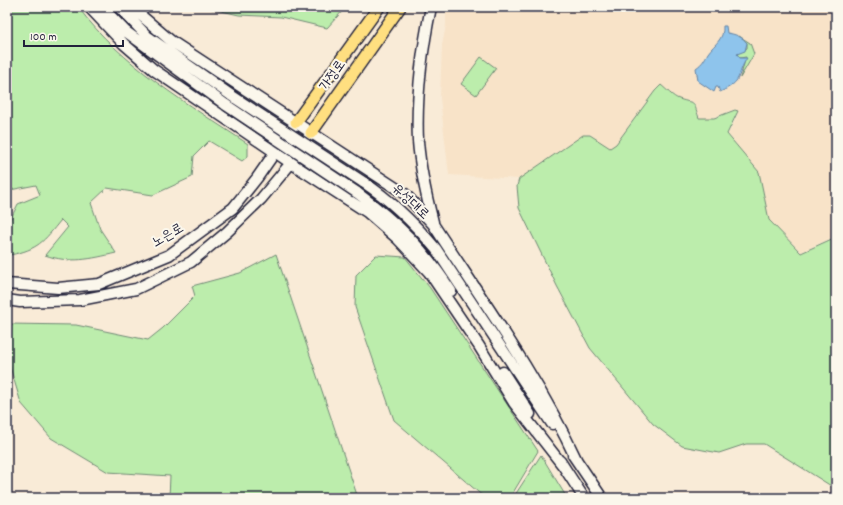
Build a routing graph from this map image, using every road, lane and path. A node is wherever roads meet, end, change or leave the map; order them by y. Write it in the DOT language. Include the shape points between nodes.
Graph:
graph roads {
  1 [pos="89,7"];
  2 [pos="102,7"];
  3 [pos="119,7"];
  4 [pos="131,7"];
  5 [pos="379,7"];
  6 [pos="400,7"];
  7 [pos="431,7"];
  8 [pos="229,101"];
  9 [pos="296,122"];
  10 [pos="311,133"];
  11 [pos="276,152"];
  12 [pos="291,162"];
  13 [pos="433,224"];
  14 [pos="7,284"];
  15 [pos="7,300"];
  16 [pos="577,461"];
  17 [pos="564,467"];
  18 [pos="584,498"];
  19 [pos="602,498"];
  1 -- 11 [label="main road" via="124,44 154,70"];
  2 -- 8 [label="main road, 유성대로" via="125,31"];
  3 -- 8 [label="main road, 유성대로" via="147,36"];
  4 -- 9 [label="main road" via="171,41"];
  5 -- 9 [label="main road, 가정로"];
  6 -- 10 [label="main road, 가정로"];
  7 -- 13 [label="main road" via="419,86 418,141"];
  8 -- 16 [label="main road, 유성대로, bridge" via="363,182 417,227 436,249"];
  8 -- 17 [label="main road, 유성대로, bridge" via="398,225 434,266"];
  9 -- 10 [label="main road"];
  9 -- 11 [label="main road, 노은로"];
  10 -- 12 [label="main road, 가정로"];
  10 -- 13 [label="main road" via="404,194"];
  11 -- 12 [label="main road"];
  11 -- 14 [label="main road, 노은로" via="233,208 169,255 99,284 58,288"];
  12 -- 15 [label="main road" via="261,199 191,262 136,290 80,300"];
  12 -- 17 [label="main road" via="368,212 398,238 429,272 514,403"];
  13 -- 16 [label="main road" via="549,406"];
  16 -- 19 [label="main road, 유성대로"];
  17 -- 18 [label="main road, 유성대로"];
}
